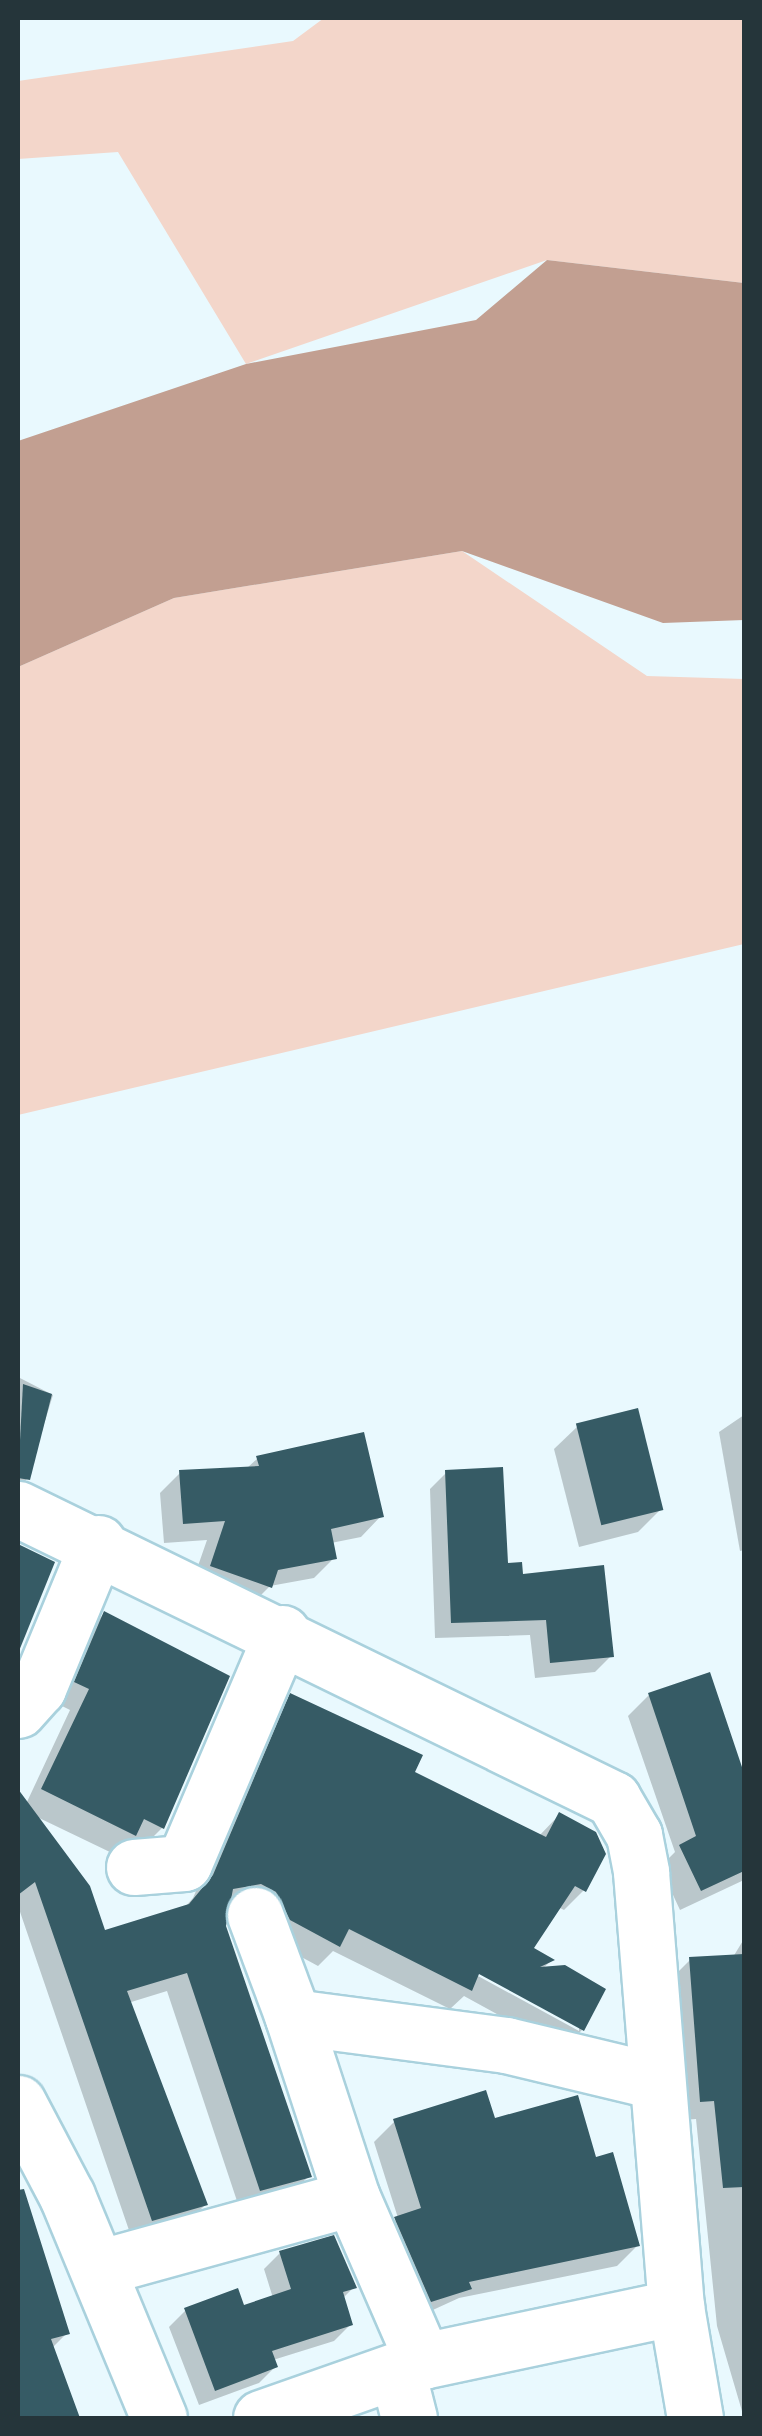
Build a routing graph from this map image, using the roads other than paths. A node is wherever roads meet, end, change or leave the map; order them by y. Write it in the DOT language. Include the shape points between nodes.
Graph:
graph roads {
  1 [pos="18,1509"];
  2 [pos="98,1544"];
  3 [pos="282,1632"];
  4 [pos="18,1710"];
  5 [pos="134,1867"];
  6 [pos="255,1915"];
  7 [pos="293,2016"];
  8 [pos="656,2081"];
  9 [pos="18,2103"];
  10 [pos="352,2198"];
  11 [pos="98,2268"];
  12 [pos="676,2307"];
  13 [pos="410,2383"];
  14 [pos="158,2418"];
  15 [pos="260,2418"];
  16 [pos="695,2418"];
  1 -- 2 [label="street"];
  2 -- 3 [label="street"];
  2 -- 4 [label="street" via="38,1688"];
  3 -- 5 [label="street" via="184,1863"];
  3 -- 8 [label="street" via="612,1799 634,1835 642,1872"];
  6 -- 7 [label="street"];
  7 -- 8 [label="street" via="506,2045"];
  7 -- 10 [label="street"];
  8 -- 12 [label="street"];
  9 -- 11 [label="street"];
  10 -- 11 [label="street"];
  10 -- 13 [label="street"];
  11 -- 14 [label="street"];
  12 -- 13 [label="street"];
  12 -- 16 [label="street"];
  13 -- 15 [label="street"];
}
